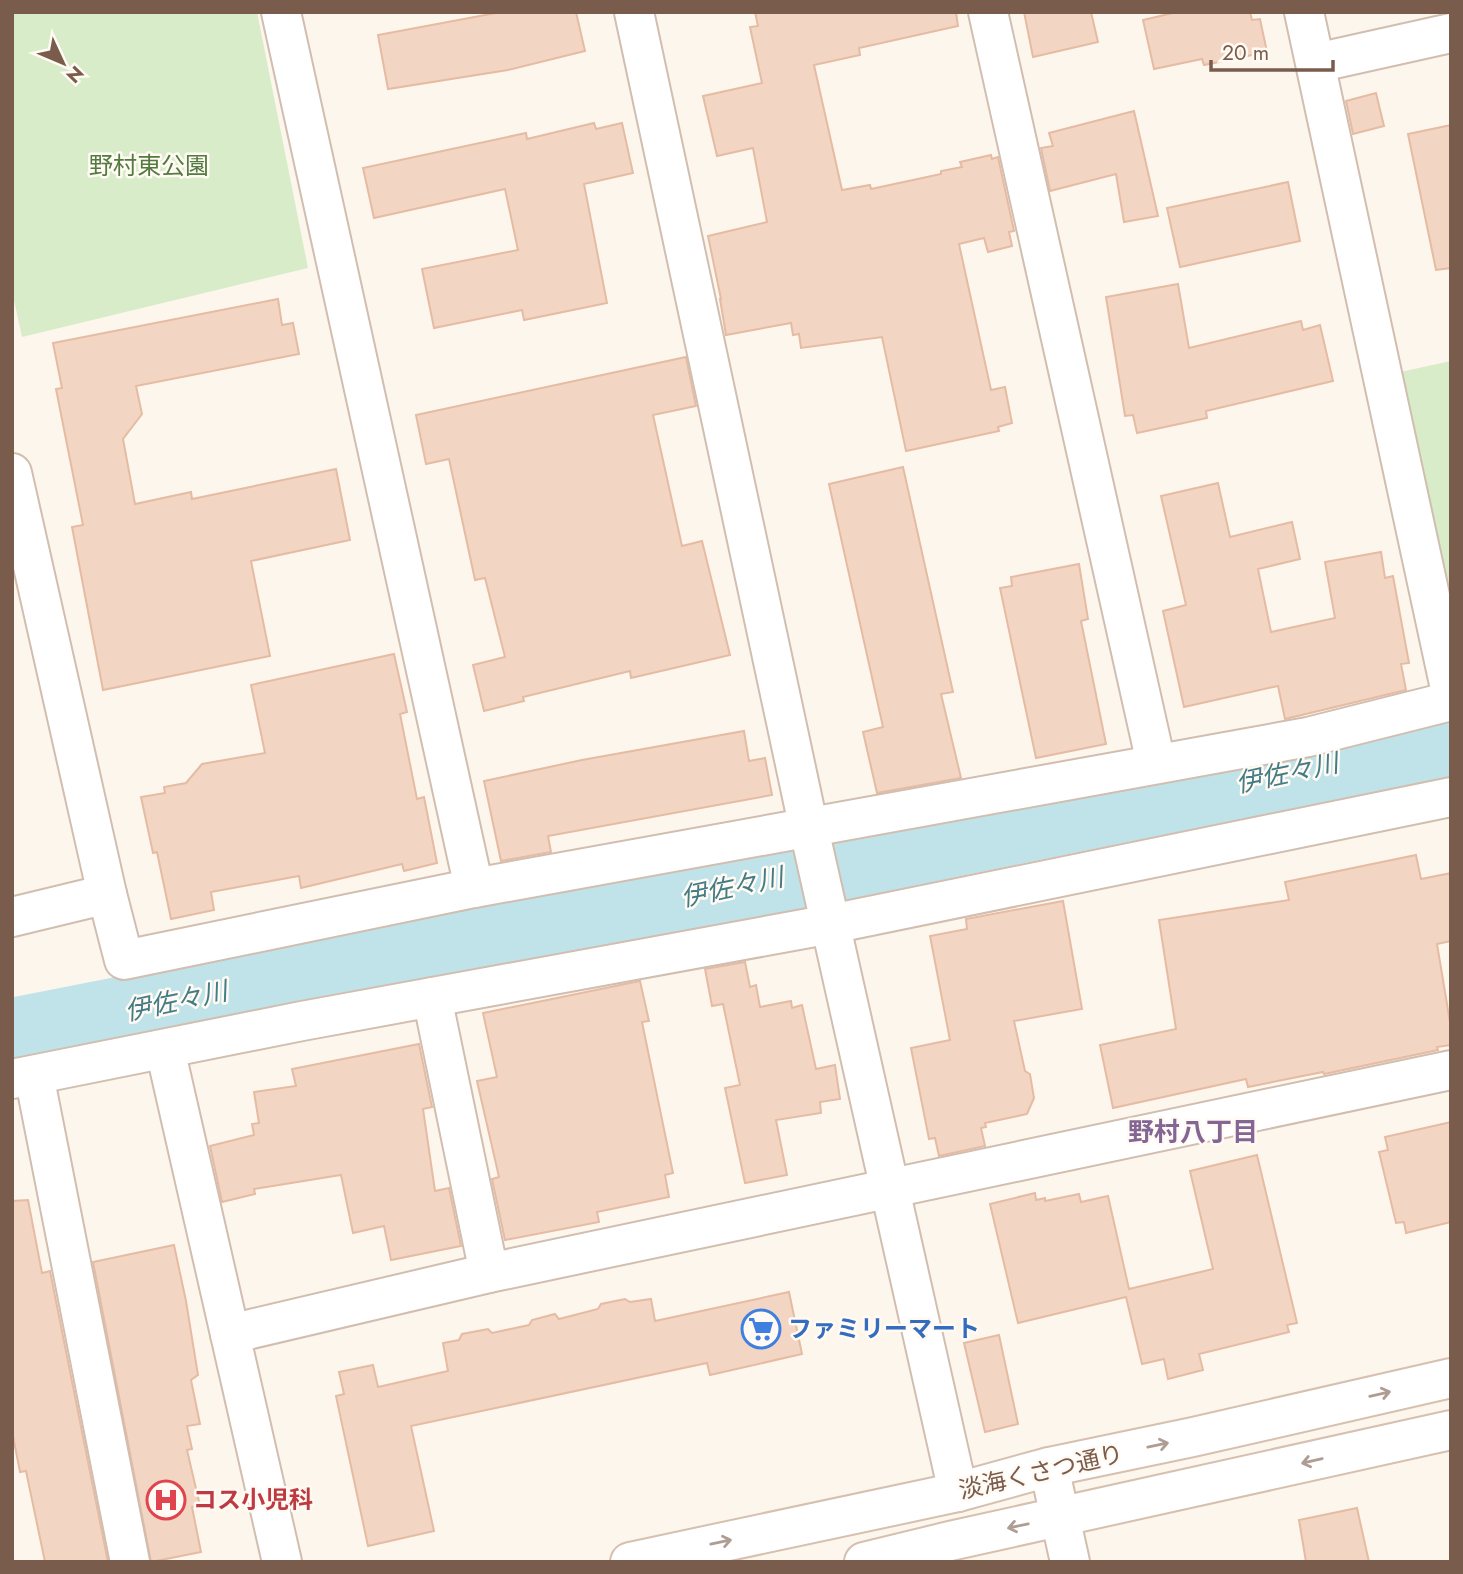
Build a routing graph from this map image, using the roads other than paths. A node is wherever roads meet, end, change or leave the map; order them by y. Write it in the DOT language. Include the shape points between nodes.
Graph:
graph roads {
  1 [pos="281,12"];
  2 [pos="634,12"];
  3 [pos="988,12"];
  4 [pos="1304,12"];
  5 [pos="1451,33"];
  6 [pos="1316,63"];
  7 [pos="12,473"];
  8 [pos="1451,693"];
  9 [pos="1451,701"];
  10 [pos="1156,763"];
  11 [pos="1451,797"];
  12 [pos="809,829"];
  13 [pos="474,888"];
  14 [pos="107,894"];
  15 [pos="12,917"];
  16 [pos="831,925"];
  17 [pos="432,998"];
  18 [pos="165,1049"];
  19 [pos="1451,1070"];
  20 [pos="23,1077"];
  21 [pos="891,1187"];
  22 [pos="489,1273"];
  23 [pos="230,1334"];
  24 [pos="1451,1378"];
  25 [pos="1451,1430"];
  26 [pos="1049,1467"];
  27 [pos="958,1492"];
  28 [pos="1059,1517"];
  29 [pos="130,1562"];
  30 [pos="282,1562"];
  31 [pos="630,1562"];
  32 [pos="864,1562"];
  33 [pos="1070,1562"];
  1 -- 13 [label="street"];
  2 -- 12 [label="street"];
  3 -- 10 [label="street"];
  4 -- 6 [label="street"];
  5 -- 6 [label="street"];
  6 -- 8 [label="street"];
  7 -- 14 [label="street"];
  9 -- 10 [label="street" via="1308,737"];
  10 -- 12 [label="street"];
  11 -- 16 [label="street"];
  12 -- 13 [label="street"];
  12 -- 16 [label="street"];
  13 -- 14 [label="street" via="124,960"];
  14 -- 15 [label="street"];
  16 -- 17 [label="street"];
  16 -- 21 [label="street"];
  17 -- 18 [label="street"];
  17 -- 22 [label="street"];
  18 -- 20 [label="street"];
  18 -- 23 [label="street"];
  19 -- 21 [label="street"];
  20 -- 29 [label="street"];
  21 -- 22 [label="street"];
  21 -- 27 [label="street"];
  22 -- 23 [label="street"];
  23 -- 30 [label="street"];
  26 -- 24 [label="street, 淡海くさつ通り, one-way"];
  25 -- 28 [label="street, 淡海くさつ通り, one-way"];
  26 -- 27 [label="street, 淡海くさつ通り"];
  26 -- 28 [label="street"];
  31 -- 27 [label="street, 淡海くさつ通り, one-way"];
  28 -- 32 [label="street, 淡海くさつ通り, one-way"];
  28 -- 33 [label="street"];
}
